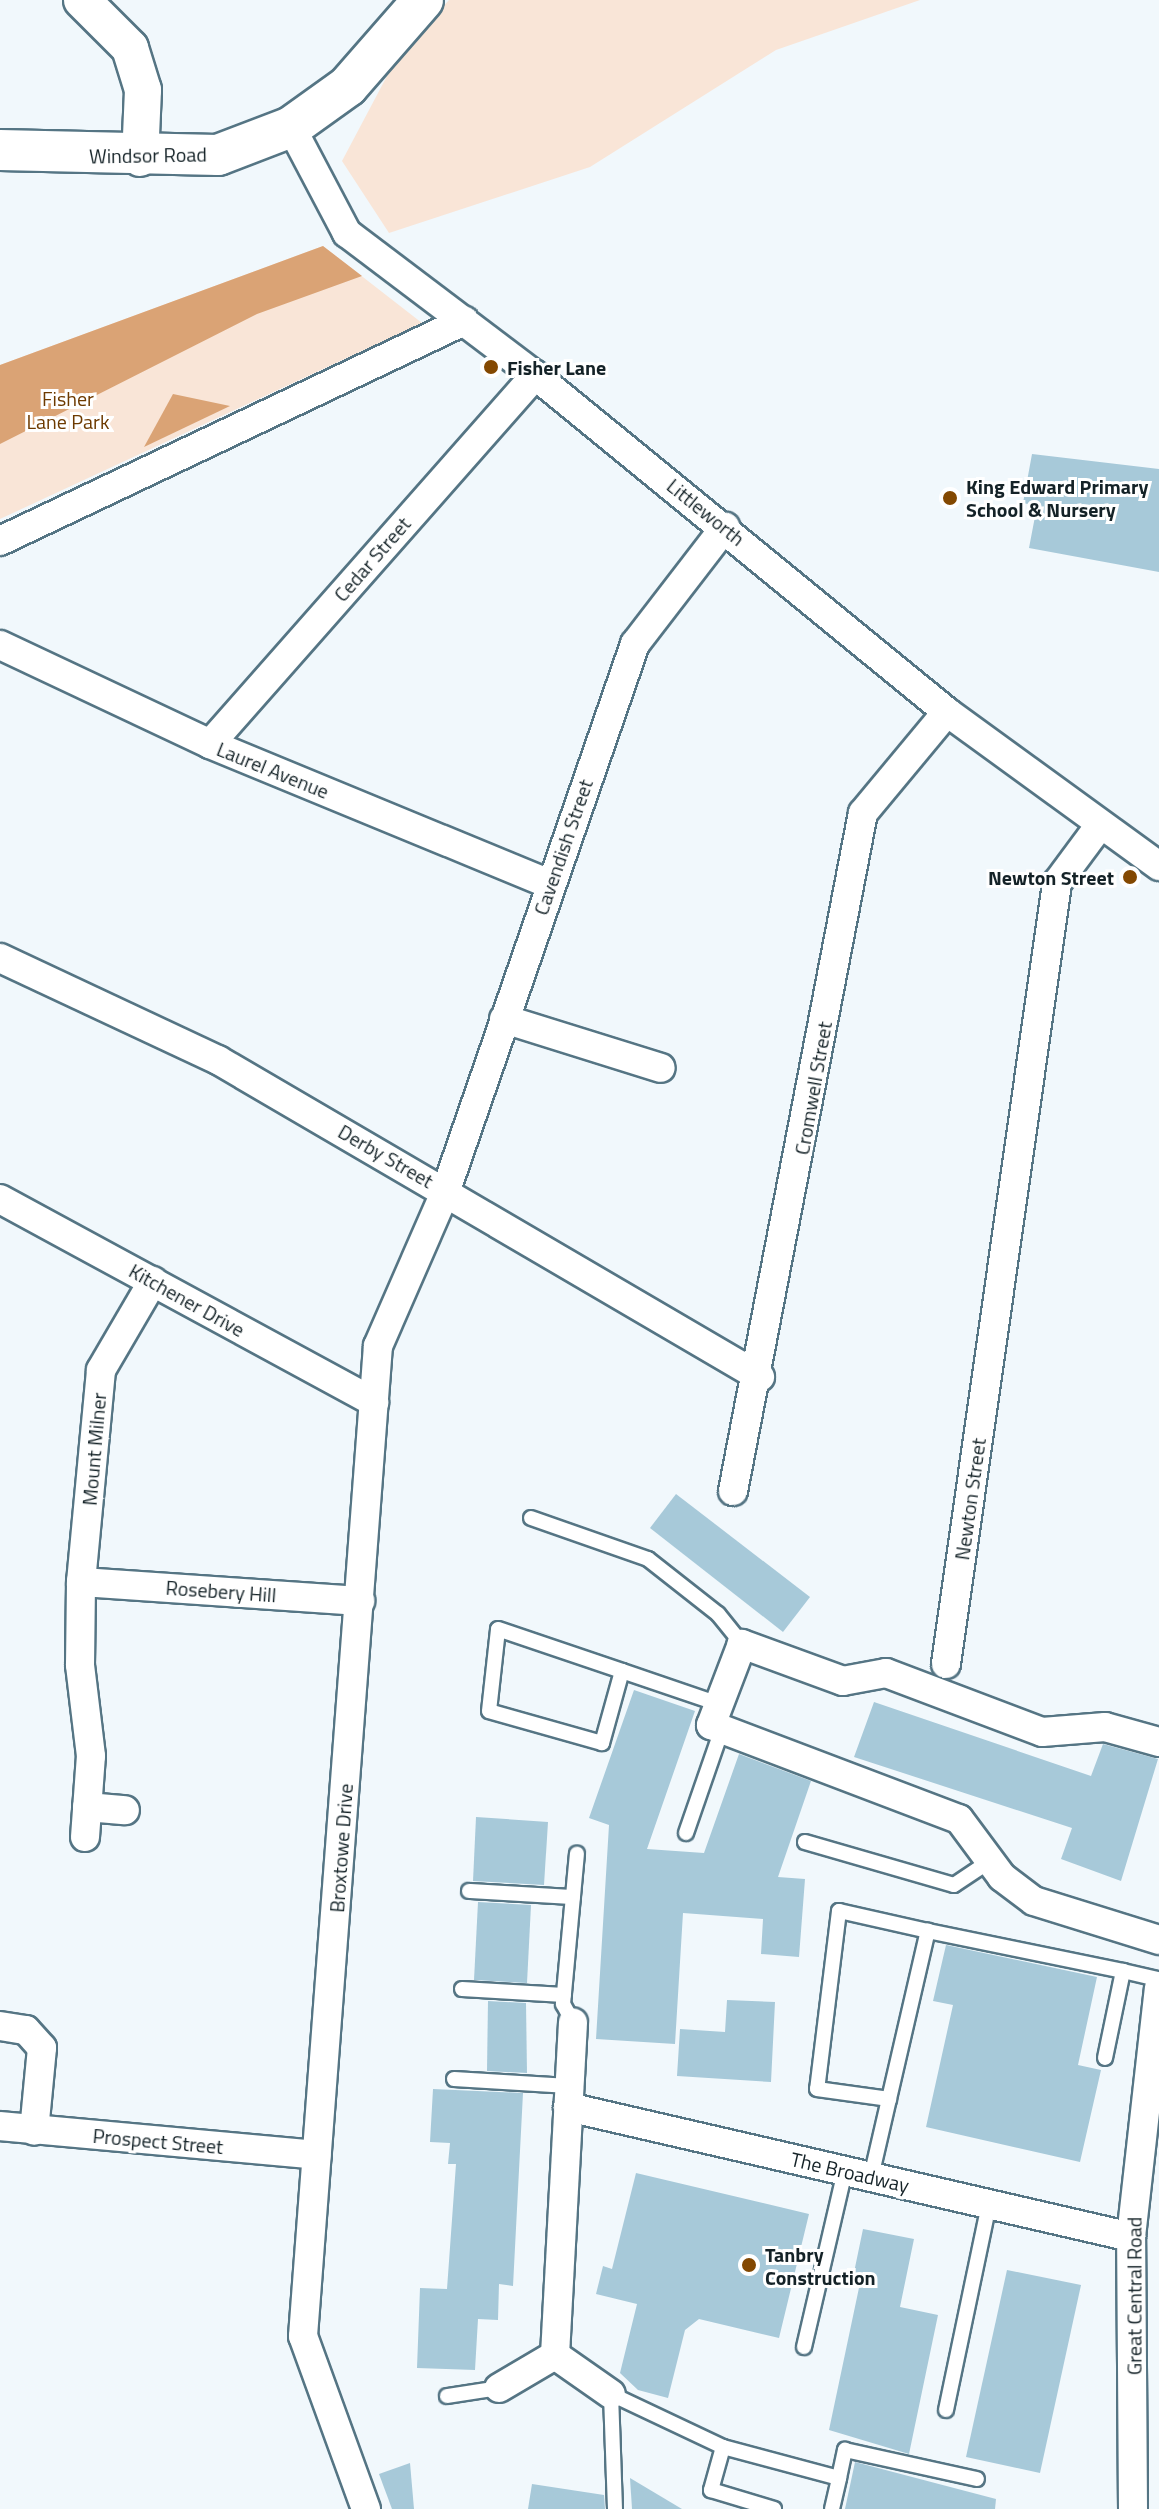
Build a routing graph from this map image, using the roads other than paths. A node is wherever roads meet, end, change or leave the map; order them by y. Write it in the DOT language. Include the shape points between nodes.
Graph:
graph roads {
  1 [pos="82,0"];
  2 [pos="423,0"];
  3 [pos="291,127"];
  4 [pos="0,150"];
  5 [pos="140,158"];
  6 [pos="464,321"];
  7 [pos="535,375"];
  8 [pos="725,527"];
  9 [pos="0,541"];
  10 [pos="0,645"];
  11 [pos="947,712"];
  12 [pos="210,744"];
  13 [pos="1100,825"];
  14 [pos="1159,866"];
  15 [pos="550,884"];
  16 [pos="0,958"];
  17 [pos="504,1019"];
  18 [pos="661,1068"];
  19 [pos="446,1190"];
  20 [pos="0,1199"];
  21 [pos="153,1281"];
  22 [pos="760,1377"];
  23 [pos="374,1402"];
  24 [pos="733,1491"];
  25 [pos="531,1518"];
  26 [pos="81,1582"];
  27 [pos="360,1601"];
  28 [pos="742,1644"];
  29 [pos="946,1664"];
  30 [pos="622,1671"];
  31 [pos="721,1716"];
  32 [pos="1159,1742"];
  33 [pos="87,1807"];
  34 [pos="125,1810"];
  35 [pos="686,1833"];
  36 [pos="85,1837"];
  37 [pos="805,1842"];
  38 [pos="577,1854"];
  39 [pos="990,1861"];
  40 [pos="469,1891"];
  41 [pos="573,1897"];
  42 [pos="928,1931"];
  43 [pos="1159,1940"];
  44 [pos="1123,1971"];
  45 [pos="1159,1979"];
  46 [pos="462,1989"];
  47 [pos="1159,1989"];
  48 [pos="568,2008"];
  49 [pos="0,2026"];
  50 [pos="1105,2058"];
  51 [pos="454,2079"];
  52 [pos="569,2096"];
  53 [pos="889,2099"];
  54 [pos="0,2126"];
  55 [pos="34,2131"];
  56 [pos="317,2155"];
  57 [pos="858,2174"];
  58 [pos="989,2204"];
  59 [pos="1131,2237"];
  60 [pos="804,2347"];
  61 [pos="555,2355"];
  62 [pos="499,2388"];
  63 [pos="611,2394"];
  64 [pos="447,2396"];
  65 [pos="946,2410"];
  66 [pos="723,2447"];
  67 [pos="839,2478"];
  68 [pos="977,2479"];
  69 [pos="366,2509"];
  70 [pos="615,2509"];
  71 [pos="774,2509"];
  72 [pos="832,2509"];
  73 [pos="1133,2509"];
  1 -- 5 [label="street" via="130,48 143,90"];
  2 -- 3 [label="main road, Windsor Road" via="348,86"];
  3 -- 5 [label="main road, Windsor Road" via="218,155"];
  3 -- 6 [label="street, Littleworth" via="347,233"];
  4 -- 5 [label="main road, Windsor Road"];
  6 -- 7 [label="street, Littleworth"];
  6 -- 9 [label="street"];
  7 -- 8 [label="street, Littleworth"];
  7 -- 12 [label="street, Cedar Street"];
  8 -- 11 [label="street, Littleworth"];
  8 -- 15 [label="street, Cavendish Street" via="635,644"];
  10 -- 12 [label="street, Laurel Avenue"];
  11 -- 13 [label="street, Littleworth"];
  11 -- 22 [label="street, Cromwell Street" via="863,813"];
  12 -- 15 [label="street, Laurel Avenue"];
  13 -- 14 [label="street, Littleworth"];
  13 -- 29 [label="street, Newton Street" via="1057,883"];
  15 -- 17 [label="street, Cavendish Street"];
  16 -- 19 [label="street, Derby Street" via="218,1060"];
  17 -- 18 [label="street"];
  17 -- 19 [label="street, Cavendish Street"];
  19 -- 22 [label="street, Derby Street"];
  19 -- 23 [label="street, Broxtowe Drive" via="378,1346"];
  20 -- 21 [label="street, Kitchener Drive"];
  21 -- 23 [label="street, Kitchener Drive"];
  21 -- 26 [label="street, Mount Milner" via="101,1370"];
  22 -- 24 [label="street, Cromwell Street"];
  23 -- 27 [label="street, Broxtowe Drive"];
  25 -- 28 [label="lane" via="648,1559 718,1614"];
  26 -- 27 [label="street, Rosebery Hill"];
  26 -- 33 [label="street, Mount Milner"];
  27 -- 56 [label="street, Broxtowe Drive"];
  28 -- 31 [label="street"];
  28 -- 32 [label="street" via="843,1681 886,1673 1042,1732 1105,1727"];
  30 -- 30 [label="lane" via="498,1629 489,1711 602,1743"];
  30 -- 31 [label="lane"];
  31 -- 35 [label="lane"];
  31 -- 39 [label="street" via="959,1819"];
  33 -- 34 [label="street"];
  33 -- 36 [label="street, Mount Milner"];
  37 -- 39 [label="lane" via="954,1885"];
  38 -- 41 [label="lane"];
  39 -- 43 [label="street" via="1034,1901"];
  40 -- 41 [label="lane"];
  41 -- 48 [label="lane"];
  42 -- 44 [label="lane"];
  42 -- 53 [label="lane"];
  42 -- 53 [label="lane" via="839,1911 817,2089"];
  44 -- 45 [label="lane"];
  44 -- 50 [label="lane"];
  46 -- 48 [label="lane"];
  47 -- 59 [label="street, Great Central Road"];
  48 -- 52 [label="street"];
  49 -- 55 [label="street" via="26,2030 42,2048"];
  51 -- 52 [label="lane"];
  52 -- 57 [label="street, The Broadway"];
  52 -- 61 [label="street"];
  53 -- 57 [label="lane"];
  54 -- 55 [label="street, Prospect Street"];
  55 -- 56 [label="street, Prospect Street"];
  56 -- 69 [label="street, Broxtowe Drive" via="303,2336"];
  57 -- 58 [label="street, The Broadway"];
  57 -- 60 [label="lane"];
  58 -- 59 [label="street, The Broadway"];
  58 -- 65 [label="lane"];
  59 -- 73 [label="street, Great Central Road"];
  61 -- 62 [label="street"];
  61 -- 63 [label="street"];
  62 -- 64 [label="lane"];
  63 -- 66 [label="lane"];
  63 -- 70 [label="lane"];
  66 -- 67 [label="lane"];
  66 -- 71 [label="lane" via="711,2490"];
  67 -- 68 [label="lane" via="845,2450"];
  67 -- 72 [label="lane"];
}
